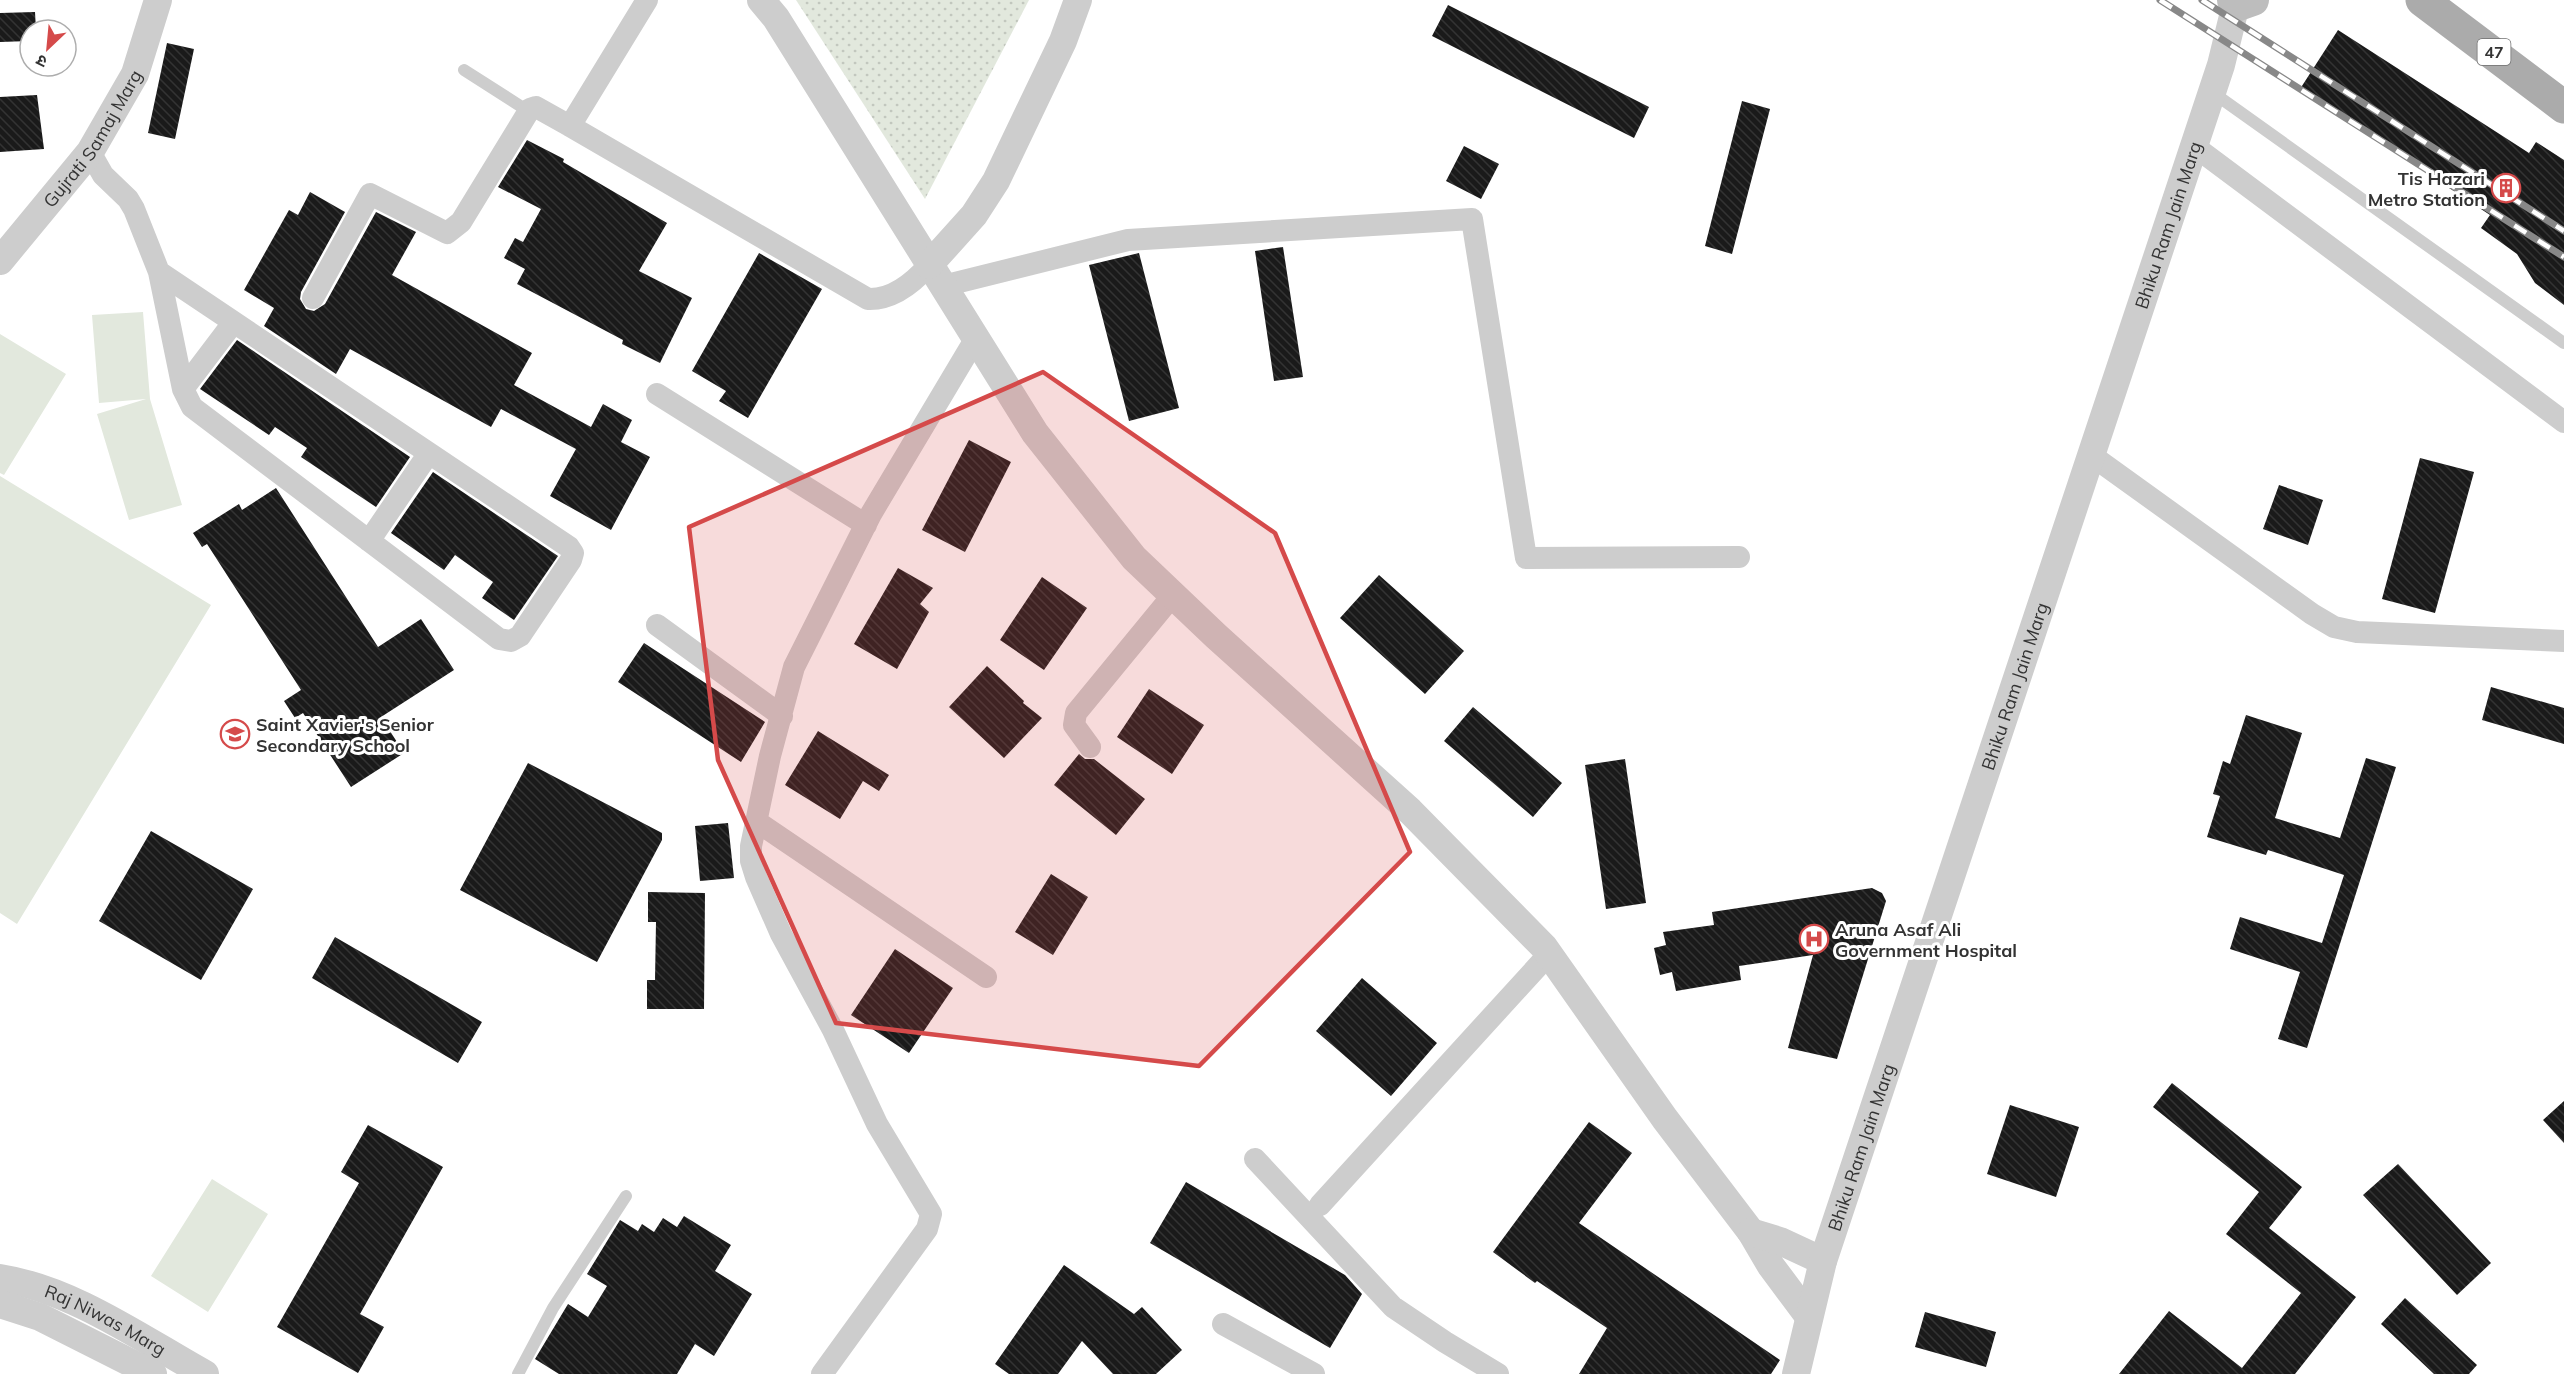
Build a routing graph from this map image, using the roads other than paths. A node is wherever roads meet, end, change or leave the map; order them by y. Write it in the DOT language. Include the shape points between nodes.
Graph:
graph roads {
  1 [pos="158,0"];
  2 [pos="647,0"];
  3 [pos="761,0"];
  4 [pos="1078,0"];
  5 [pos="2422,0"];
  6 [pos="2461,0"];
  7 [pos="2240,2"];
  8 [pos="464,70"];
  9 [pos="2564,80"];
  10 [pos="2212,92"];
  11 [pos="2564,107"];
  12 [pos="528,111"];
  13 [pos="570,126"];
  14 [pos="2194,146"];
  15 [pos="90,152"];
  16 [pos="0,261"];
  17 [pos="159,272"];
  18 [pos="936,276"];
  19 [pos="313,298"];
  20 [pos="233,323"];
  21 [pos="976,338"];
  22 [pos="2564,343"];
  23 [pos="183,389"];
  24 [pos="657,394"];
  25 [pos="2564,422"];
  26 [pos="429,453"];
  27 [pos="2091,455"];
  28 [pos="866,525"];
  29 [pos="369,541"];
  30 [pos="1739,557"];
  31 [pos="1173,595"];
  32 [pos="657,625"];
  33 [pos="2564,641"];
  34 [pos="782,716"];
  35 [pos="1090,747"];
  36 [pos="756,821"];
  37 [pos="1549,954"];
  38 [pos="986,976"];
  39 [pos="1255,1159"];
  40 [pos="626,1196"];
  41 [pos="1320,1205"];
  42 [pos="1751,1232"];
  43 [pos="1823,1261"];
  44 [pos="0,1278"];
  45 [pos="0,1304"];
  46 [pos="1809,1317"];
  47 [pos="1223,1324"];
  48 [pos="153,1374"];
  49 [pos="206,1374"];
  50 [pos="518,1374"];
  51 [pos="822,1374"];
  52 [pos="1314,1374"];
  53 [pos="1498,1374"];
  54 [pos="1796,1374"];
  1 -- 15 [label="street, Gujrati Samaj Marg" via="135,74"];
  2 -- 13 [label="street"];
  3 -- 18 [label="street" via="776,18"];
  4 -- 18 [label="street" via="1063,41 996,181"];
  5 -- 11 [label="main road, 47"];
  6 -- 9 [label="main road, 47"];
  7 -- 10 [label="street, Bhiku Ram Jain Marg"];
  8 -- 12 [label="lane"];
  10 -- 14 [label="street, Bhiku Ram Jain Marg"];
  10 -- 22 [label="lane"];
  12 -- 13 [label="street" via="536,107"];
  12 -- 19 [label="street" via="460,222 447,233 370,194"];
  13 -- 18 [label="street" via="868,299"];
  14 -- 25 [label="street"];
  14 -- 27 [label="street, Bhiku Ram Jain Marg"];
  15 -- 16 [label="street, Gujrati Samaj Marg"];
  15 -- 17 [label="street" via="104,175 128,199"];
  17 -- 20 [label="street"];
  17 -- 23 [label="street"];
  18 -- 21 [label="street"];
  18 -- 30 [label="street" via="1128,240 1472,219 1526,558"];
  20 -- 23 [label="street"];
  20 -- 26 [label="street"];
  21 -- 28 [label="street"];
  21 -- 31 [label="street" via="1035,433 1134,558"];
  23 -- 29 [label="street" via="192,407"];
  24 -- 28 [label="street"];
  26 -- 29 [label="street"];
  26 -- 29 [label="street" via="573,553 526,626 514,640 500,639"];
  27 -- 33 [label="street" via="2334,627 2356,632"];
  27 -- 43 [label="street, Bhiku Ram Jain Marg"];
  28 -- 34 [label="street" via="798,658"];
  31 -- 35 [label="street" via="1076,713 1074,725"];
  31 -- 37 [label="street" via="1410,811"];
  32 -- 34 [label="street"];
  34 -- 36 [label="street"];
  36 -- 38 [label="street"];
  36 -- 51 [label="street" via="751,861 781,934 878,1124 931,1215 927,1229"];
  37 -- 41 [label="street"];
  37 -- 42 [label="street" via="1665,1119"];
  39 -- 53 [label="street" via="1393,1306"];
  40 -- 50 [label="lane" via="553,1308"];
  42 -- 43 [label="street"];
  42 -- 46 [label="street"];
  43 -- 46 [label="street, Bhiku Ram Jain Marg"];
  44 -- 49 [label="street, Raj Niwas Marg" via="50,1290"];
  45 -- 48 [label="street, Raj Niwas Marg" via="40,1317"];
  46 -- 54 [label="street, Bhiku Ram Jain Marg"];
  47 -- 52 [label="street"];
}
